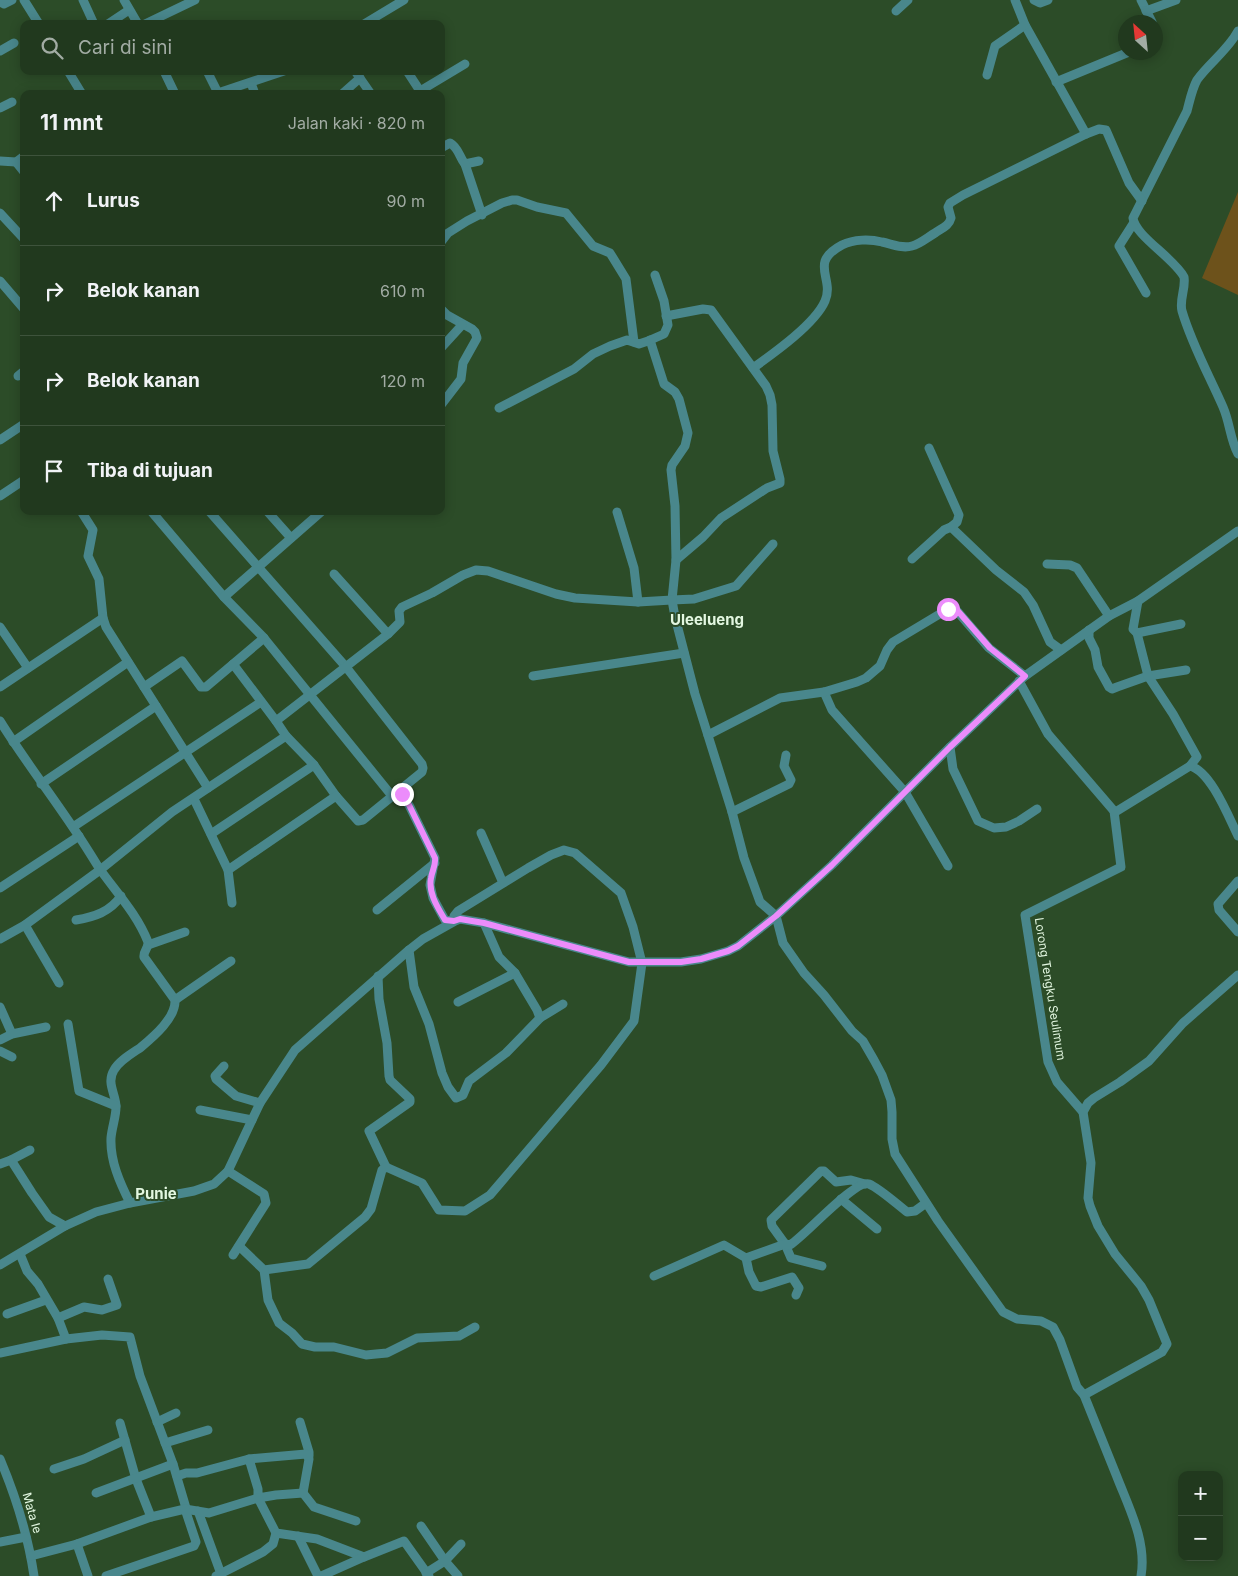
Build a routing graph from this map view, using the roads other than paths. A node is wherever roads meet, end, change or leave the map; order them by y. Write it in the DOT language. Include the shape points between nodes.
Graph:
graph roads {
  1 [pos="12,0"];
  2 [pos="24,0"];
  3 [pos="83,0"];
  4 [pos="124,0"];
  5 [pos="195,0"];
  6 [pos="404,0"];
  7 [pos="908,0"];
  8 [pos="1015,0"];
  9 [pos="1034,0"];
  10 [pos="1048,0"];
  11 [pos="1141,0"];
  12 [pos="1176,0"];
  13 [pos="0,2"];
  14 [pos="130,10"];
  15 [pos="1146,10"];
  16 [pos="896,11"];
  17 [pos="1148,15"];
  18 [pos="36,20"];
  19 [pos="92,20"];
  20 [pos="114,20"];
  21 [pos="136,20"];
  22 [pos="153,20"];
  23 [pos="377,20"];
  24 [pos="1025,24"];
  25 [pos="1238,31"];
  26 [pos="14,43"];
  27 [pos="0,51"];
  28 [pos="1118,57"];
  29 [pos="465,64"];
  30 [pos="987,74"];
  31 [pos="70,75"];
  32 [pos="166,75"];
  33 [pos="208,75"];
  34 [pos="272,75"];
  35 [pos="357,75"];
  36 [pos="410,75"];
  37 [pos="251,82"];
  38 [pos="1056,82"];
  39 [pos="80,90"];
  40 [pos="173,90"];
  41 [pos="216,90"];
  42 [pos="226,90"];
  43 [pos="254,90"];
  44 [pos="345,90"];
  45 [pos="368,90"];
  46 [pos="420,90"];
  47 [pos="424,90"];
  48 [pos="12,102"];
  49 [pos="0,108"];
  50 [pos="1086,134"];
  51 [pos="445,146"];
  52 [pos="20,159"];
  53 [pos="0,160"];
  54 [pos="479,161"];
  55 [pos="16,162"];
  56 [pos="465,164"];
  57 [pos="20,167"];
  58 [pos="1142,200"];
  59 [pos="0,213"];
  60 [pos="482,215"];
  61 [pos="1133,224"];
  62 [pos="20,235"];
  63 [pos="445,237"];
  64 [pos="655,275"];
  65 [pos="0,281"];
  66 [pos="1146,294"];
  67 [pos="20,304"];
  68 [pos="445,312"];
  69 [pos="666,316"];
  70 [pos="462,324"];
  71 [pos="650,340"];
  72 [pos="634,342"];
  73 [pos="445,343"];
  74 [pos="753,368"];
  75 [pos="445,400"];
  76 [pos="498,408"];
  77 [pos="20,427"];
  78 [pos="0,440"];
  79 [pos="929,448"];
  80 [pos="1238,454"];
  81 [pos="20,483"];
  82 [pos="0,496"];
  83 [pos="617,512"];
  84 [pos="84,515"];
  85 [pos="155,515"];
  86 [pos="212,515"];
  87 [pos="271,515"];
  88 [pos="317,515"];
  89 [pos="951,527"];
  90 [pos="1238,531"];
  91 [pos="291,538"];
  92 [pos="773,544"];
  93 [pos="912,558"];
  94 [pos="676,560"];
  95 [pos="1047,564"];
  96 [pos="258,568"];
  97 [pos="334,574"];
  98 [pos="224,597"];
  99 [pos="672,600"];
  100 [pos="1138,601"];
  101 [pos="638,602"];
  102 [pos="1110,616"];
  103 [pos="103,618"];
  104 [pos="1181,624"];
  105 [pos="0,627"];
  106 [pos="1089,630"];
  107 [pos="1137,633"];
  108 [pos="388,634"];
  109 [pos="264,638"];
  110 [pos="1061,650"];
  111 [pos="684,653"];
  112 [pos="128,662"];
  113 [pos="233,664"];
  114 [pos="346,667"];
  115 [pos="28,668"];
  116 [pos="1186,670"];
  117 [pos="533,676"];
  118 [pos="1148,676"];
  119 [pos="1022,679"];
  120 [pos="0,687"];
  121 [pos="144,687"];
  122 [pos="824,692"];
  123 [pos="311,695"];
  124 [pos="261,702"];
  125 [pos="156,706"];
  126 [pos="0,721"];
  127 [pos="276,721"];
  128 [pos="708,735"];
  129 [pos="286,736"];
  130 [pos="13,742"];
  131 [pos="950,747"];
  132 [pos="185,751"];
  133 [pos="786,755"];
  134 [pos="314,765"];
  135 [pos="1190,766"];
  136 [pos="41,784"];
  137 [pos="208,788"];
  138 [pos="905,792"];
  139 [pos="395,793"];
  140 [pos="336,796"];
  141 [pos="194,799"];
  142 [pos="1036,809"];
  143 [pos="1114,811"];
  144 [pos="732,812"];
  145 [pos="73,827"];
  146 [pos="481,832"];
  147 [pos="211,834"];
  148 [pos="79,836"];
  149 [pos="1238,836"];
  150 [pos="435,863"];
  151 [pos="948,866"];
  152 [pos="100,870"];
  153 [pos="228,870"];
  154 [pos="1238,881"];
  155 [pos="503,883"];
  156 [pos="0,888"];
  157 [pos="121,896"];
  158 [pos="232,902"];
  159 [pos="377,910"];
  160 [pos="776,916"];
  161 [pos="76,920"];
  162 [pos="457,920"];
  163 [pos="484,923"];
  164 [pos="25,925"];
  165 [pos="185,932"];
  166 [pos="1238,932"];
  167 [pos="0,939"];
  168 [pos="148,945"];
  169 [pos="409,950"];
  170 [pos="231,962"];
  171 [pos="642,963"];
  172 [pos="515,973"];
  173 [pos="378,976"];
  174 [pos="1238,976"];
  175 [pos="59,982"];
  176 [pos="175,1000"];
  177 [pos="458,1002"];
  178 [pos="563,1004"];
  179 [pos="0,1007"];
  180 [pos="540,1018"];
  181 [pos="68,1024"];
  182 [pos="46,1027"];
  183 [pos="12,1034"];
  184 [pos="0,1040"];
  185 [pos="0,1051"];
  186 [pos="12,1057"];
  187 [pos="224,1066"];
  188 [pos="1075,1102"];
  189 [pos="260,1103"];
  190 [pos="1088,1103"];
  191 [pos="116,1107"];
  192 [pos="200,1110"];
  193 [pos="1083,1112"];
  194 [pos="252,1120"];
  195 [pos="30,1150"];
  196 [pos="11,1160"];
  197 [pos="0,1164"];
  198 [pos="386,1167"];
  199 [pos="228,1171"];
  200 [pos="865,1184"];
  201 [pos="841,1199"];
  202 [pos="130,1203"];
  203 [pos="926,1203"];
  204 [pos="65,1226"];
  205 [pos="877,1229"];
  206 [pos="785,1244"];
  207 [pos="239,1246"];
  208 [pos="20,1254"];
  209 [pos="234,1255"];
  210 [pos="746,1258"];
  211 [pos="0,1265"];
  212 [pos="822,1266"];
  213 [pos="264,1270"];
  214 [pos="654,1276"];
  215 [pos="108,1278"];
  216 [pos="796,1295"];
  217 [pos="46,1300"];
  218 [pos="7,1314"];
  219 [pos="58,1318"];
  220 [pos="475,1327"];
  221 [pos="66,1339"];
  222 [pos="0,1353"];
  223 [pos="1084,1395"];
  224 [pos="176,1413"];
  225 [pos="161,1420"];
  226 [pos="300,1422"];
  227 [pos="120,1423"];
  228 [pos="208,1430"];
  229 [pos="125,1440"];
  230 [pos="166,1443"];
  231 [pos="309,1456"];
  232 [pos="249,1459"];
  233 [pos="0,1460"];
  234 [pos="173,1464"];
  235 [pos="54,1469"];
  236 [pos="181,1475"];
  237 [pos="136,1479"];
  238 [pos="96,1493"];
  239 [pos="303,1493"];
  240 [pos="258,1498"];
  241 [pos="190,1509"];
  242 [pos="151,1517"];
  243 [pos="356,1521"];
  244 [pos="420,1526"];
  245 [pos="276,1533"];
  246 [pos="298,1536"];
  247 [pos="26,1537"];
  248 [pos="0,1542"];
  249 [pos="77,1544"];
  250 [pos="461,1544"];
  251 [pos="31,1556"];
  252 [pos="364,1557"];
  253 [pos="445,1561"];
  254 [pos="427,1574"];
  255 [pos="218,1575"];
  256 [pos="34,1576"];
  257 [pos="88,1576"];
  258 [pos="106,1576"];
  259 [pos="319,1576"];
  260 [pos="458,1576"];
  261 [pos="1141,1576"];
  1 -- 13 [label="street" via="4,4"];
  2 -- 18 [label="street"];
  3 -- 19 [label="street"];
  4 -- 14 [label="street"];
  5 -- 22 [label="street"];
  6 -- 23 [label="street"];
  7 -- 16 [label="street"];
  8 -- 24 [label="street"];
  9 -- 10 [label="street" via="1040,3"];
  11 -- 15 [label="street"];
  12 -- 15 [label="street"];
  14 -- 20 [label="street"];
  14 -- 21 [label="street"];
  15 -- 17 [label="street"];
  24 -- 30 [label="street" via="995,46"];
  24 -- 38 [label="street"];
  25 -- 58 [label="street" via="1198,80 1187,111"];
  26 -- 27 [label="street"];
  28 -- 38 [label="street"];
  29 -- 47 [label="street"];
  31 -- 39 [label="street"];
  32 -- 40 [label="street"];
  33 -- 41 [label="street"];
  34 -- 37 [label="street"];
  35 -- 44 [label="street"];
  35 -- 45 [label="street"];
  36 -- 46 [label="street"];
  37 -- 42 [label="street"];
  37 -- 43 [label="street"];
  38 -- 50 [label="street"];
  48 -- 49 [label="street"];
  50 -- 58 [label="street" via="1106,130 1129,183"];
  50 -- 74 [label="street" via="957,199 948,205 951,218 948,224 918,244 906,247 858,240 833,251 823,266 828,289 822,307 810,322"];
  51 -- 56 [label="street" via="453,145"];
  52 -- 55 [label="street"];
  53 -- 55 [label="street"];
  54 -- 56 [label="street"];
  55 -- 57 [label="street"];
  56 -- 60 [label="street"];
  58 -- 61 [label="street"];
  59 -- 62 [label="street"];
  60 -- 63 [label="street"];
  60 -- 72 [label="street" via="502,203 517,200 566,213 593,246 610,254 626,279"];
  61 -- 66 [label="street" via="1119,246"];
  61 -- 80 [label="street" via="1184,277 1182,309 1223,407"];
  64 -- 69 [label="street"];
  65 -- 67 [label="street"];
  68 -- 70 [label="street"];
  69 -- 71 [label="street" via="666,331"];
  69 -- 74 [label="street" via="711,310"];
  70 -- 73 [label="street"];
  70 -- 75 [label="street" via="475,332 477,338 463,363 461,379"];
  71 -- 72 [label="street" via="639,344"];
  71 -- 94 [label="street" via="664,384 679,399 688,433 686,446 671,470"];
  72 -- 76 [label="street" via="624,340 593,354 574,369"];
  74 -- 94 [label="street" via="770,395 772,451 780,483 720,518"];
  77 -- 78 [label="street"];
  79 -- 89 [label="street" via="959,512 959,519"];
  81 -- 82 [label="street"];
  83 -- 101 [label="street" via="632,559"];
  84 -- 103 [label="street" via="93,530 88,556 99,579"];
  85 -- 98 [label="street"];
  86 -- 96 [label="street"];
  87 -- 91 [label="street"];
  88 -- 91 [label="street"];
  89 -- 93 [label="street"];
  89 -- 110 [label="street" via="1024,592 1050,642"];
  90 -- 100 [label="street"];
  91 -- 96 [label="street"];
  92 -- 99 [label="street" via="736,586 694,599"];
  94 -- 99 [label="street"];
  95 -- 102 [label="street" via="1077,568"];
  96 -- 98 [label="street"];
  96 -- 114 [label="street"];
  97 -- 108 [label="street"];
  98 -- 109 [label="street"];
  99 -- 101 [label="street"];
  99 -- 111 [label="street"];
  100 -- 102 [label="street"];
  100 -- 107 [label="street" via="1133,629"];
  101 -- 108 [label="street" via="566,597 476,570 402,607 400,622"];
  102 -- 106 [label="street"];
  103 -- 112 [label="street"];
  103 -- 115 [label="street"];
  104 -- 107 [label="street"];
  105 -- 115 [label="street"];
  106 -- 110 [label="street"];
  106 -- 118 [label="street" via="1098,667 1109,687 1112,689"];
  107 -- 118 [label="street"];
  108 -- 114 [label="street"];
  109 -- 113 [label="street"];
  109 -- 123 [label="street"];
  110 -- 119 [label="street"];
  111 -- 117 [label="street"];
  111 -- 128 [label="street"];
  112 -- 121 [label="street"];
  112 -- 130 [label="street"];
  113 -- 121 [label="street" via="201,688 181,661"];
  113 -- 124 [label="street"];
  114 -- 123 [label="street"];
  114 -- 139 [label="street" via="423,766 422,772"];
  115 -- 120 [label="street"];
  116 -- 118 [label="street"];
  118 -- 135 [label="street" via="1196,754 1196,761"];
  119 -- 122 [label="street" via="957,610 950,609 893,642 880,666 866,678"];
  119 -- 131 [label="street"];
  119 -- 143 [label="street" via="1048,734"];
  121 -- 125 [label="street"];
  122 -- 128 [label="street" via="780,698"];
  122 -- 138 [label="street" via="832,710"];
  123 -- 127 [label="street"];
  123 -- 139 [label="street"];
  124 -- 127 [label="street"];
  124 -- 132 [label="street"];
  125 -- 132 [label="street"];
  125 -- 136 [label="street"];
  126 -- 130 [label="street"];
  127 -- 129 [label="street"];
  128 -- 144 [label="street"];
  129 -- 134 [label="street"];
  129 -- 137 [label="street"];
  130 -- 136 [label="street"];
  131 -- 138 [label="street"];
  131 -- 142 [label="street" via="953,769 972,810 982,823 994,828 1006,827"];
  132 -- 137 [label="street"];
  132 -- 145 [label="street"];
  133 -- 144 [label="street" via="784,766 791,780 789,784"];
  134 -- 140 [label="street"];
  134 -- 147 [label="street"];
  135 -- 143 [label="street"];
  135 -- 149 [label="street" via="1209,781"];
  136 -- 145 [label="street"];
  137 -- 141 [label="street"];
  138 -- 151 [label="street"];
  138 -- 160 [label="street"];
  139 -- 140 [label="street" via="360,821 356,821"];
  139 -- 150 [label="street" via="409,805"];
  140 -- 153 [label="street"];
  141 -- 147 [label="street"];
  141 -- 152 [label="street" via="172,812"];
  143 -- 188 [label="street, Lorong Tengku Seulimum" via="1121,867 1025,915 1048,1062 1058,1082"];
  144 -- 160 [label="street" via="760,902"];
  145 -- 148 [label="street"];
  146 -- 155 [label="street"];
  147 -- 153 [label="street"];
  148 -- 152 [label="street"];
  148 -- 156 [label="street"];
  150 -- 159 [label="street"];
  150 -- 162 [label="street" via="430,885 433,898 445,920"];
  152 -- 157 [label="street"];
  152 -- 164 [label="street"];
  153 -- 158 [label="street"];
  154 -- 166 [label="street" via="1218,904 1218,910"];
  155 -- 162 [label="street" via="458,910 454,916"];
  155 -- 171 [label="street" via="551,855 564,850 575,853 622,893"];
  157 -- 161 [label="street" via="104,913"];
  157 -- 168 [label="street"];
  160 -- 171 [label="street" via="738,946 720,955 681,962"];
  160 -- 203 [label="street" via="783,943 804,973 863,1041 882,1075 891,1100 894,1151"];
  162 -- 163 [label="street"];
  162 -- 169 [label="street"];
  163 -- 171 [label="street"];
  163 -- 172 [label="street" via="499,957"];
  164 -- 167 [label="street"];
  164 -- 175 [label="street"];
  165 -- 168 [label="street"];
  168 -- 176 [label="street" via="144,957"];
  169 -- 173 [label="street"];
  169 -- 180 [label="street" via="414,987 442,1073 456,1098 463,1095 469,1081 506,1053"];
  170 -- 176 [label="street"];
  171 -- 198 [label="street" via="634,1021 601,1065 490,1195 466,1212 439,1210 422,1183"];
  172 -- 177 [label="street"];
  172 -- 180 [label="street"];
  173 -- 189 [label="street" via="301,1043"];
  173 -- 198 [label="street" via="390,1080 410,1099 369,1131"];
  174 -- 190 [label="street" via="1183,1023 1144,1065"];
  176 -- 191 [label="street" via="168,1020 114,1069 110,1082"];
  178 -- 180 [label="street"];
  179 -- 183 [label="street"];
  181 -- 191 [label="street" via="79,1091"];
  182 -- 183 [label="street"];
  183 -- 184 [label="street"];
  185 -- 186 [label="street"];
  187 -- 189 [label="street" via="216,1079 236,1096"];
  188 -- 190 [label="street"];
  188 -- 193 [label="street, Lorong Tengku Seulimum"];
  189 -- 194 [label="street"];
  190 -- 193 [label="street"];
  191 -- 202 [label="street" via="111,1149 118,1179"];
  192 -- 194 [label="street"];
  193 -- 223 [label="street" via="1091,1163 1090,1206 1115,1254 1145,1293 1167,1344 1162,1352"];
  194 -- 199 [label="street"];
  195 -- 196 [label="street"];
  196 -- 197 [label="street"];
  196 -- 204 [label="street" via="49,1216"];
  198 -- 213 [label="street" via="382,1170 371,1209 359,1223 308,1264"];
  199 -- 202 [label="street" via="214,1184 204,1188"];
  199 -- 207 [label="street" via="254,1186 266,1198"];
  200 -- 201 [label="street"];
  200 -- 203 [label="street" via="907,1212"];
  200 -- 206 [label="street" via="851,1180 836,1182 821,1171 771,1220"];
  201 -- 205 [label="street"];
  201 -- 206 [label="street" via="795,1242"];
  202 -- 204 [label="street" via="96,1212"];
  203 -- 223 [label="street" via="1003,1312 1017,1319 1040,1321 1053,1327 1077,1387"];
  204 -- 208 [label="street"];
  206 -- 210 [label="street"];
  206 -- 212 [label="street" via="792,1259"];
  207 -- 209 [label="street"];
  207 -- 213 [label="street"];
  208 -- 211 [label="street"];
  208 -- 217 [label="street"];
  210 -- 214 [label="street" via="724,1245"];
  210 -- 216 [label="street" via="756,1286 792,1277 799,1288"];
  213 -- 220 [label="street" via="268,1300 279,1323 302,1344 366,1355 386,1353 417,1338 459,1336"];
  215 -- 219 [label="street" via="117,1305 99,1310 84,1307"];
  217 -- 218 [label="street"];
  217 -- 219 [label="street"];
  219 -- 221 [label="street"];
  221 -- 222 [label="street"];
  221 -- 225 [label="street" via="130,1336 140,1376"];
  223 -- 261 [label="street" via="1135,1525 1141,1550"];
  224 -- 225 [label="street"];
  225 -- 230 [label="street"];
  226 -- 231 [label="street"];
  227 -- 229 [label="street"];
  228 -- 230 [label="street"];
  229 -- 235 [label="street"];
  229 -- 237 [label="street"];
  230 -- 234 [label="street"];
  231 -- 232 [label="street"];
  231 -- 239 [label="street"];
  232 -- 236 [label="street"];
  232 -- 240 [label="street"];
  233 -- 247 [label="street, Mata Ie"];
  234 -- 236 [label="street"];
  234 -- 237 [label="street"];
  236 -- 241 [label="street"];
  237 -- 238 [label="street"];
  237 -- 242 [label="street"];
  239 -- 240 [label="street"];
  239 -- 243 [label="street" via="310,1505"];
  240 -- 241 [label="street" via="209,1513"];
  240 -- 245 [label="street"];
  241 -- 242 [label="street"];
  241 -- 255 [label="street"];
  241 -- 258 [label="street" via="194,1546"];
  242 -- 249 [label="street"];
  244 -- 253 [label="street"];
  245 -- 246 [label="street"];
  245 -- 255 [label="street" via="273,1544 264,1555"];
  246 -- 252 [label="street" via="327,1542"];
  246 -- 259 [label="street"];
  247 -- 248 [label="street"];
  247 -- 251 [label="street, Mata Ie"];
  249 -- 251 [label="street"];
  249 -- 257 [label="street"];
  250 -- 253 [label="street"];
  251 -- 256 [label="street, Mata Ie"];
  252 -- 254 [label="street" via="404,1541"];
  252 -- 259 [label="street"];
  253 -- 254 [label="street"];
  253 -- 260 [label="street"];
}
